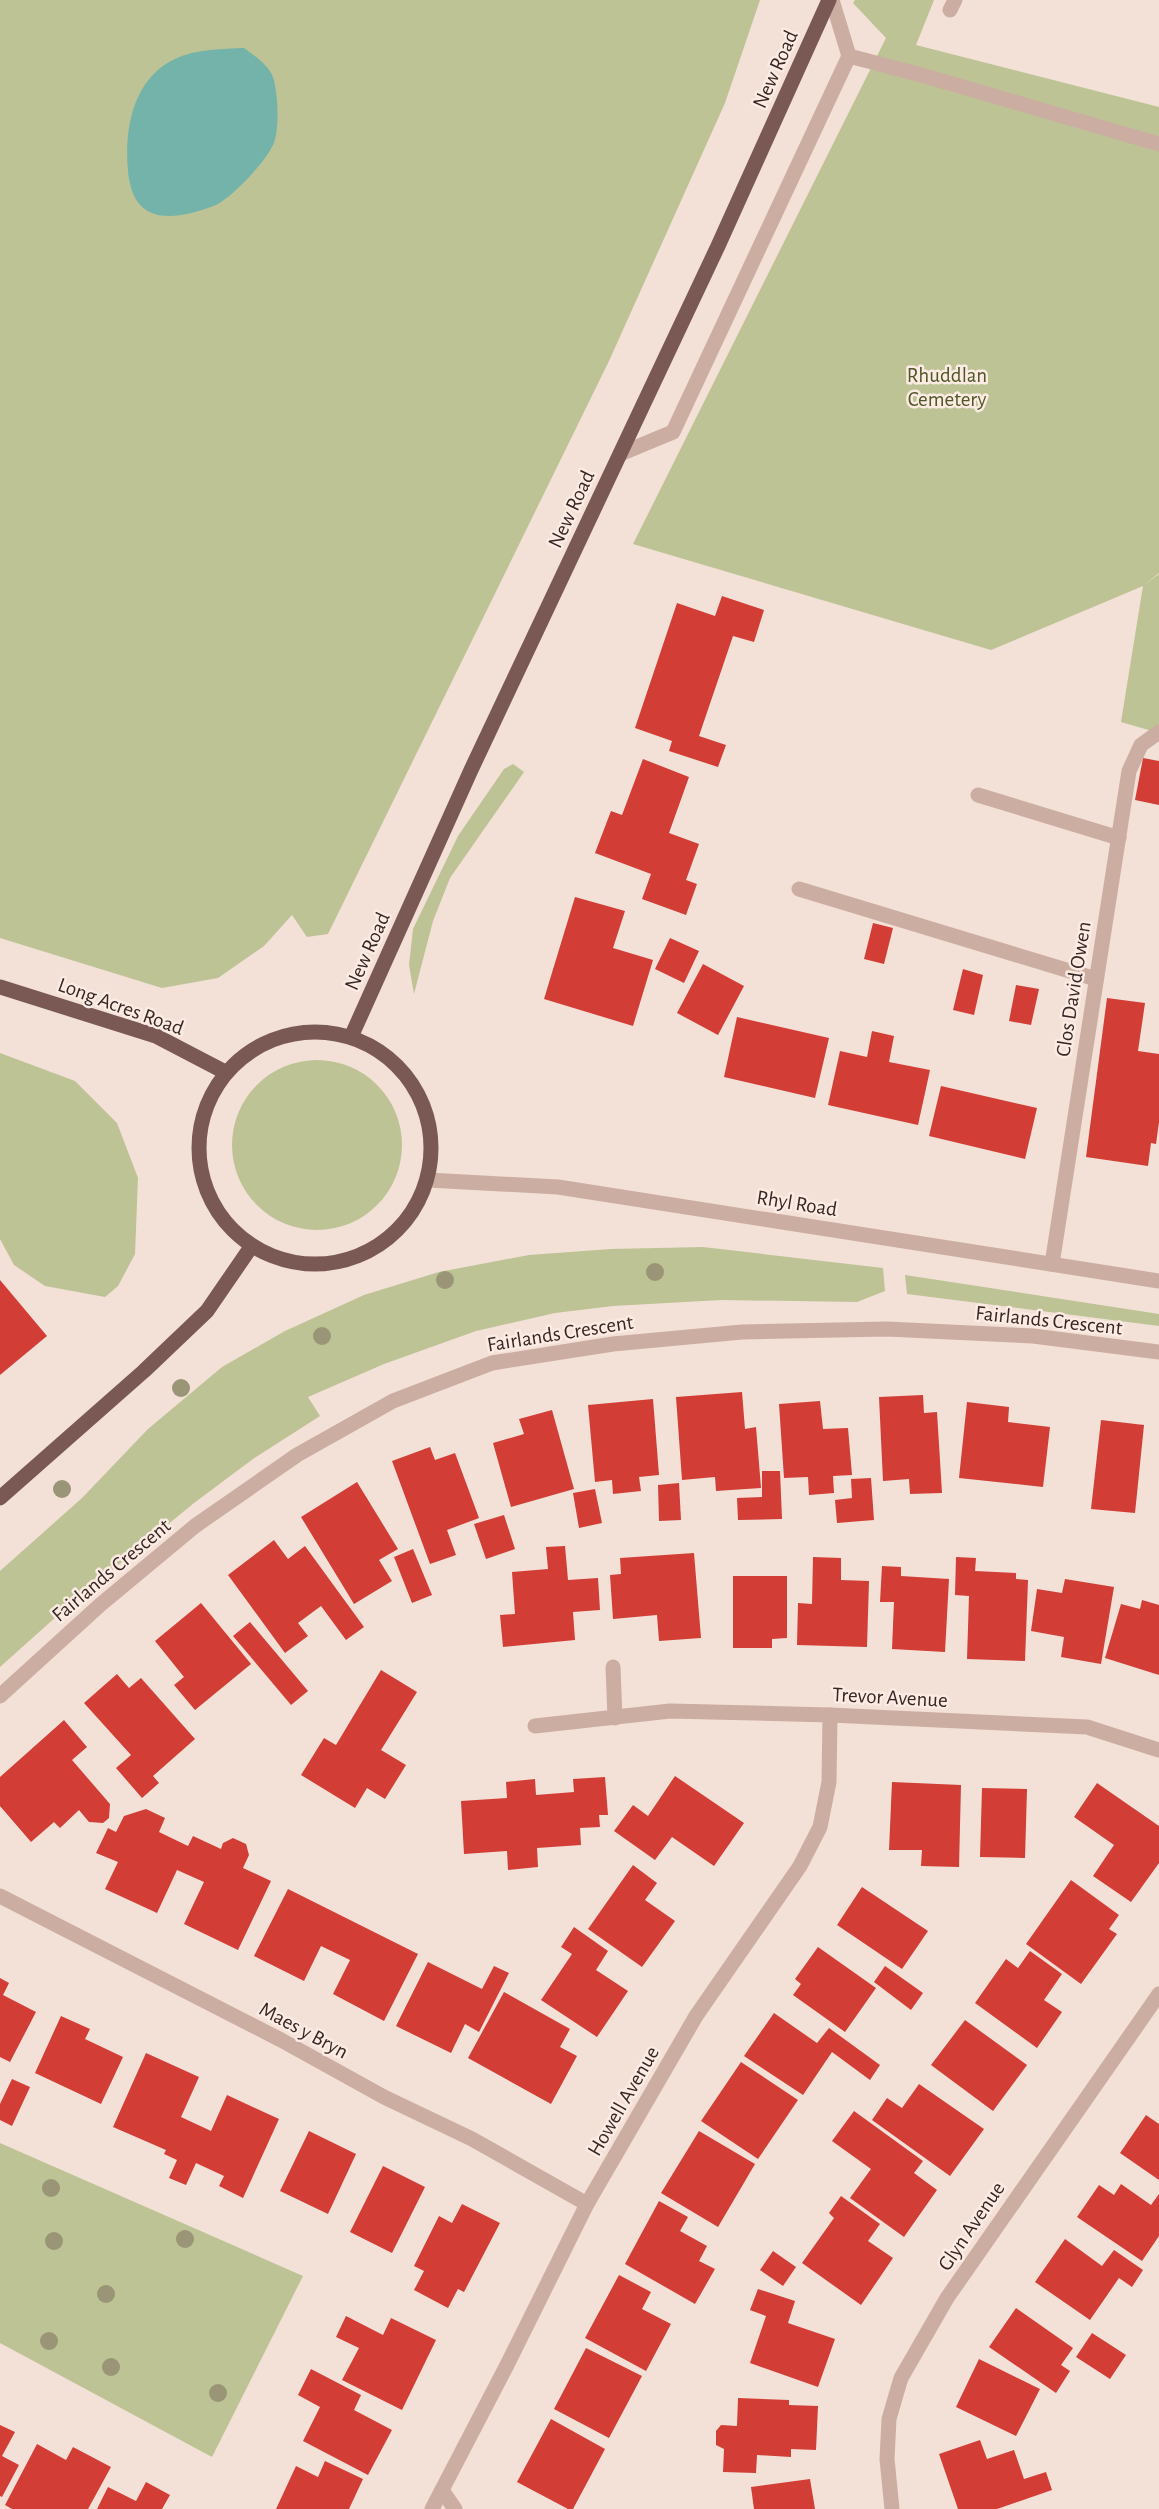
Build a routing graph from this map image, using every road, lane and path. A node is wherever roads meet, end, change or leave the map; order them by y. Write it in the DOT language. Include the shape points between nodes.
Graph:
graph roads {
  1 [pos="831,0"];
  2 [pos="849,56"];
  3 [pos="1159,144"];
  4 [pos="620,454"];
  5 [pos="1159,732"];
  6 [pos="978,795"];
  7 [pos="1119,837"];
  8 [pos="799,889"];
  9 [pos="1096,979"];
  10 [pos="0,987"];
  11 [pos="351,1037"];
  12 [pos="225,1072"];
  13 [pos="428,1180"];
  14 [pos="251,1247"];
  15 [pos="1052,1264"];
  16 [pos="1159,1281"];
  17 [pos="1159,1352"];
  18 [pos="0,1498"];
  19 [pos="613,1667"];
  20 [pos="0,1696"];
  21 [pos="830,1715"];
  22 [pos="615,1718"];
  23 [pos="535,1726"];
  24 [pos="1159,1750"];
  25 [pos="0,1896"];
  26 [pos="1159,1994"];
  27 [pos="587,2204"];
  28 [pos="442,2490"];
  29 [pos="432,2509"];
  30 [pos="455,2509"];
  31 [pos="892,2509"];
  1 -- 2 [label="street"];
  1 -- 4 [label="main road, New Road"];
  2 -- 3 [label="street"];
  2 -- 4 [label="street" via="673,432"];
  4 -- 11 [label="main road, New Road"];
  5 -- 7 [label="street, Clos David Owen" via="1141,745 1129,771"];
  6 -- 7 [label="street"];
  7 -- 9 [label="street, Clos David Owen"];
  8 -- 9 [label="street"];
  9 -- 15 [label="street, Clos David Owen"];
  10 -- 12 [label="main road, Long Acres Road" via="156,1036"];
  11 -- 12 [label="main road" via="318,1031 292,1033 254,1048"];
  11 -- 13 [label="main road" via="387,1056 420,1096 431,1135"];
  12 -- 14 [label="main road" via="204,1107 199,1166 212,1205"];
  13 -- 14 [label="main road" via="410,1217 375,1250 337,1264 287,1263"];
  13 -- 15 [label="street, Rhyl Road" via="558,1187"];
  14 -- 18 [label="main road" via="207,1311"];
  15 -- 16 [label="street, Rhyl Road"];
  17 -- 20 [label="street, Fairlands Crescent" via="1033,1336 876,1329 742,1332 624,1342 492,1363 393,1401 297,1455 186,1533"];
  19 -- 22 [label="street"];
  21 -- 22 [label="street, Trevor Avenue" via="670,1711"];
  21 -- 24 [label="street, Trevor Avenue" via="1087,1727"];
  21 -- 27 [label="street, Howell Avenue" via="829,1782 820,1827 800,1866 696,2016"];
  22 -- 23 [label="street, Trevor Avenue"];
  25 -- 27 [label="street, Maes y Bryn" via="472,2139"];
  26 -- 31 [label="street, Glyn Avenue" via="966,2270 902,2378 889,2419 886,2459"];
  27 -- 28 [label="street, Howell Avenue"];
  28 -- 29 [label="street, Howell Avenue"];
  28 -- 30 [label="street"];
}
